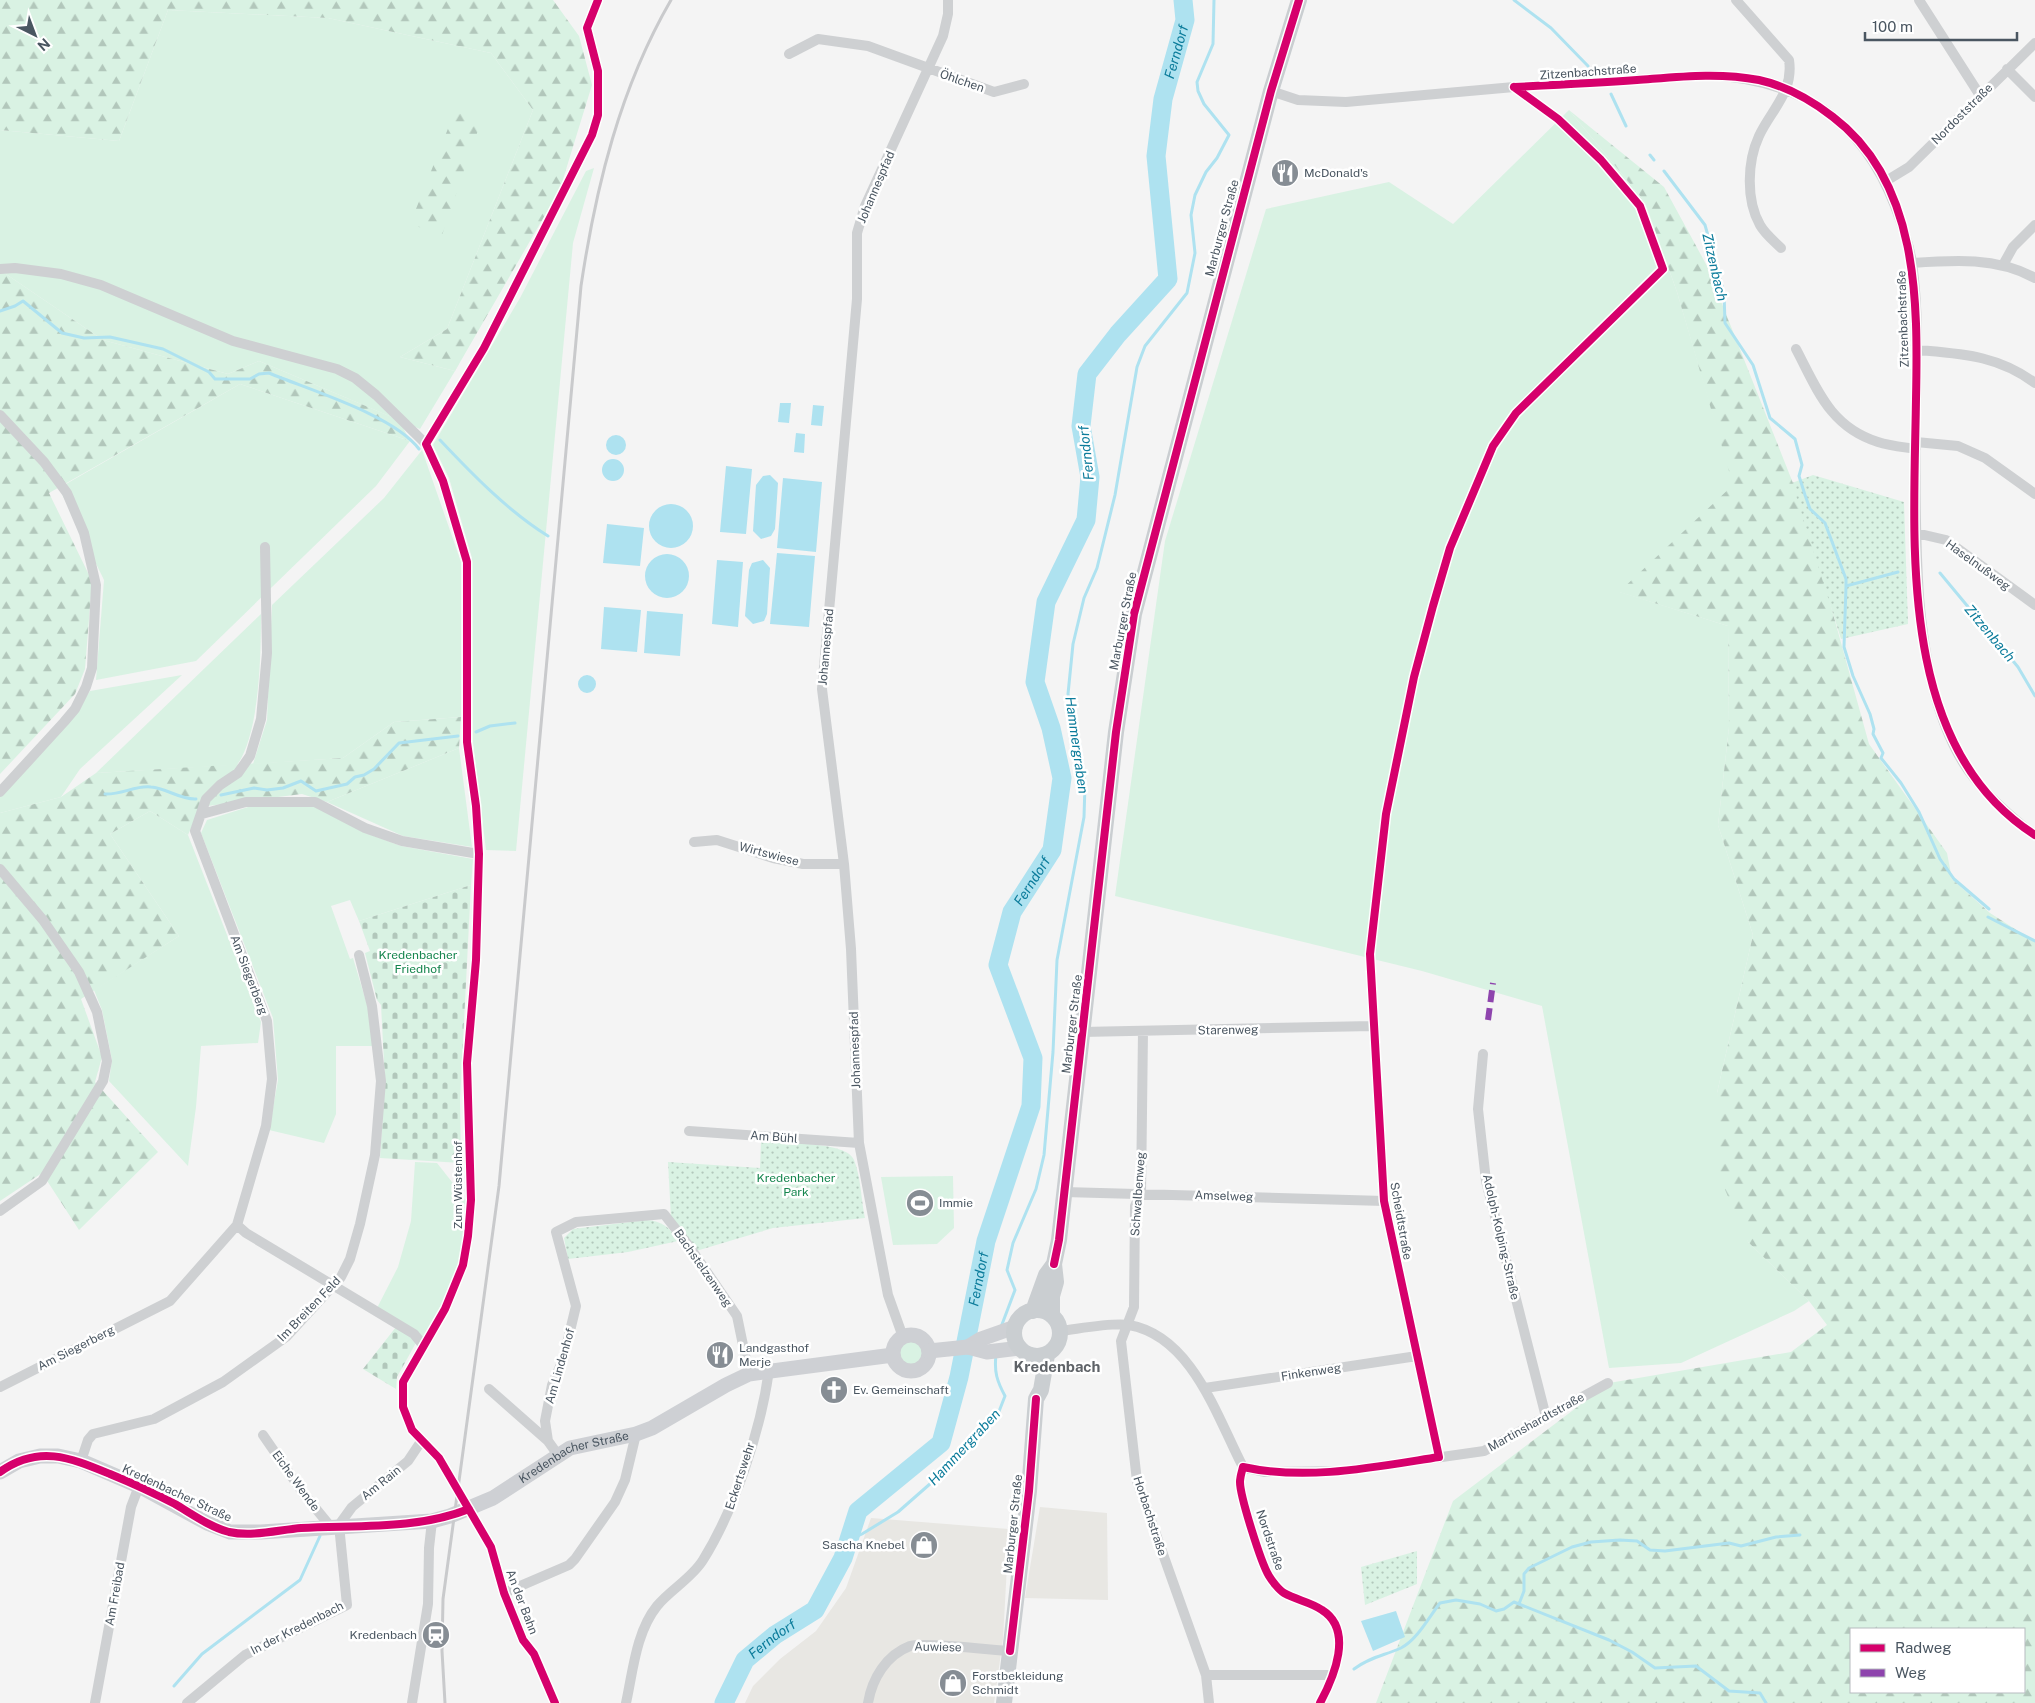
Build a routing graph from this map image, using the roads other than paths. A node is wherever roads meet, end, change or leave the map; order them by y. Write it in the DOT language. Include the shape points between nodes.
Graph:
graph roads {
  1 [pos="948,0"];
  2 [pos="1299,0"];
  3 [pos="1736,0"];
  4 [pos="1918,0"];
  5 [pos="2035,42"];
  6 [pos="790,54"];
  7 [pos="2007,69"];
  8 [pos="929,70"];
  9 [pos="1024,84"];
  10 [pos="1514,87"];
  11 [pos="1787,89"];
  12 [pos="1270,91"];
  13 [pos="1980,97"];
  14 [pos="2035,97"];
  15 [pos="1558,119"];
  16 [pos="1886,181"];
  17 [pos="2035,225"];
  18 [pos="1781,248"];
  19 [pos="1912,262"];
  20 [pos="2003,265"];
  21 [pos="0,269"];
  22 [pos="2035,278"];
  23 [pos="1796,349"];
  24 [pos="1917,350"];
  25 [pos="2035,383"];
  26 [pos="0,415"];
  27 [pos="1916,445"];
  28 [pos="2035,494"];
  29 [pos="1916,533"];
  30 [pos="264,548"];
  31 [pos="2035,606"];
  32 [pos="0,792"];
  33 [pos="202,814"];
  34 [pos="2035,835"];
  35 [pos="694,842"];
  36 [pos="478,854"];
  37 [pos="844,864"];
  38 [pos="0,869"];
  39 [pos="1370,954"];
  40 [pos="359,955"];
  41 [pos="1374,1026"];
  42 [pos="1143,1031"];
  43 [pos="1082,1032"];
  44 [pos="1482,1054"];
  45 [pos="689,1131"];
  46 [pos="859,1143"];
  47 [pos="1064,1192"];
  48 [pos="1141,1193"];
  49 [pos="1384,1201"];
  50 [pos="0,1212"];
  51 [pos="668,1220"];
  52 [pos="237,1225"];
  53 [pos="1054,1264"];
  54 [pos="335,1286"];
  55 [pos="1033,1311"];
  56 [pos="1052,1315"];
  57 [pos="1127,1324"];
  58 [pos="1015,1327"];
  59 [pos="1060,1331"];
  60 [pos="903,1337"];
  61 [pos="423,1345"];
  62 [pos="968,1347"];
  63 [pos="929,1351"];
  64 [pos="1024,1352"];
  65 [pos="893,1355"];
  66 [pos="1047,1355"];
  67 [pos="1417,1356"];
  68 [pos="769,1370"];
  69 [pos="749,1374"];
  70 [pos="1608,1383"];
  71 [pos="0,1387"];
  72 [pos="1205,1388"];
  73 [pos="489,1389"];
  74 [pos="1036,1399"];
  75 [pos="1546,1417"];
  76 [pos="636,1434"];
  77 [pos="263,1436"];
  78 [pos="422,1440"];
  79 [pos="548,1441"];
  80 [pos="558,1455"];
  81 [pos="1439,1457"];
  82 [pos="81,1461"];
  83 [pos="2,1466"];
  84 [pos="1243,1467"];
  85 [pos="139,1486"];
  86 [pos="469,1509"];
  87 [pos="432,1521"];
  88 [pos="334,1526"];
  89 [pos="504,1593"];
  90 [pos="1010,1651"];
  91 [pos="1206,1675"];
  92 [pos="1332,1675"];
  93 [pos="95,1703"];
  94 [pos="187,1703"];
  95 [pos="412,1703"];
  96 [pos="555,1703"];
  97 [pos="626,1703"];
  98 [pos="868,1703"];
  99 [pos="1004,1703"];
  100 [pos="1209,1703"];
  101 [pos="1320,1703"];
  1 -- 8 [label="street, Johannespfad" via="943,36"];
  2 -- 12 [label="main road, Marburger Straße"];
  3 -- 11 [label="street" via="1789,60 1791,72"];
  4 -- 13 [label="street"];
  5 -- 7 [label="street, Nordoststraße"];
  6 -- 8 [label="street, Öhlchen" via="818,39 868,46"];
  7 -- 13 [label="street, Nordoststraße"];
  7 -- 14 [label="street"];
  8 -- 9 [label="street, Öhlchen" via="994,92"];
  8 -- 37 [label="street, Johannespfad" via="865,206 857,233 858,299 822,689"];
  10 -- 11 [label="street, Zitzenbachstraße" via="1710,75 1761,80"];
  10 -- 12 [label="street, Zitzenbachstraße" via="1346,102 1298,100"];
  10 -- 15 [label="street"];
  11 -- 16 [label="street, Zitzenbachstraße" via="1818,105 1840,122 1858,139"];
  11 -- 18 [label="street" via="1759,136 1751,159 1750,186 1760,226"];
  12 -- 43 [label="main road, Marburger Straße" via="1134,614 1116,732"];
  13 -- 16 [label="street, Nordoststraße" via="1909,167"];
  16 -- 19 [label="street, Zitzenbachstraße" via="1905,230"];
  17 -- 20 [label="street" via="2013,246"];
  19 -- 20 [label="street" via="1963,260"];
  19 -- 24 [label="street, Zitzenbachstraße"];
  20 -- 22 [label="street"];
  21 -- 36 [label="street, Zum Wüstenhof" via="42,271 101,285 233,341 337,368 376,395 426,444 443,482 466,562 467,742 476,806"];
  23 -- 27 [label="street" via="1822,401 1835,417 1852,430 1878,442"];
  24 -- 25 [label="street" via="1975,355 2001,363"];
  24 -- 27 [label="street, Zitzenbachstraße"];
  26 -- 32 [label="street" via="44,462 67,493 84,533 96,586 92,668 86,686 75,709"];
  27 -- 28 [label="street" via="1958,446 1985,458"];
  27 -- 29 [label="street, Zitzenbachstraße"];
  29 -- 31 [label="street, Haselnußweg" via="1946,540"];
  29 -- 34 [label="street, Zitzenbachstraße" via="1922,628 1930,675 1946,726 1964,765 1993,800"];
  30 -- 33 [label="street, Am Siegerberg" via="267,653 261,719 250,756 238,773 206,798"];
  33 -- 36 [label="street" via="246,802 316,802 366,828 402,841"];
  33 -- 52 [label="street, Am Siegerberg" via="195,831 267,1021 272,1079 266,1126"];
  35 -- 37 [label="street, Wirtswiese" via="717,840 803,864"];
  36 -- 61 [label="street, Zum Wüstenhof" via="476,960 467,1062 471,1200 468,1236 462,1265 445,1309"];
  37 -- 46 [label="street, Johannespfad"];
  38 -- 50 [label="street" via="43,920 79,972 97,1012 107,1061 102,1081 42,1181"];
  39 -- 41 [label="street, Scheidtstraße"];
  40 -- 54 [label="street, Im Breiten Feld" via="372,1006 381,1081 375,1155 360,1224 350,1259"];
  41 -- 42 [label="street, Starenweg"];
  41 -- 49 [label="street, Scheidtstraße"];
  42 -- 43 [label="street, Starenweg"];
  42 -- 48 [label="street, Schwalbenweg"];
  43 -- 47 [label="main road, Marburger Straße"];
  44 -- 75 [label="street, Adolph-Kolping-Straße" via="1478,1109 1486,1181"];
  45 -- 46 [label="street, Am Bühl"];
  46 -- 60 [label="street, Johannespfad" via="888,1295"];
  47 -- 48 [label="street, Amselweg"];
  47 -- 53 [label="main road, Marburger Straße"];
  48 -- 49 [label="street, Amselweg"];
  48 -- 57 [label="street, Schwalbenweg" via="1135,1206 1134,1307"];
  49 -- 67 [label="street, Scheidtstraße"];
  51 -- 69 [label="street, Bachstelzenweg" via="737,1316"];
  51 -- 79 [label="street, Am Lindenhof" via="664,1214 576,1222 556,1232 576,1306 564,1360 552,1385 545,1421"];
  52 -- 54 [label="street"];
  52 -- 71 [label="street, Am Siegerberg" via="170,1301"];
  53 -- 55 [label="main road, Marburger Straße" via="1046,1275"];
  53 -- 56 [label="main road, Marburger Straße" via="1056,1282"];
  54 -- 61 [label="street" via="414,1334"];
  54 -- 82 [label="street, Im Breiten Feld" via="286,1337 223,1382 154,1419 93,1434"];
  55 -- 56 [label="main road"];
  55 -- 58 [label="main road" via="1023,1315"];
  56 -- 59 [label="main road"];
  57 -- 59 [label="street"];
  57 -- 72 [label="street" via="1148,1329 1162,1338"];
  57 -- 91 [label="street, Horbachstraße" via="1121,1341 1137,1480"];
  58 -- 62 [label="main road"];
  58 -- 64 [label="main road" via="1014,1335"];
  59 -- 66 [label="main road" via="1058,1344"];
  60 -- 63 [label="main road" via="920,1337"];
  60 -- 65 [label="main road" via="895,1345"];
  61 -- 78 [label="street, Zum Wüstenhof" via="403,1382 402,1407 412,1430"];
  62 -- 63 [label="main road"];
  62 -- 64 [label="main road" via="987,1352"];
  63 -- 65 [label="main road" via="926,1364 914,1371 900,1367"];
  64 -- 66 [label="main road"];
  64 -- 74 [label="main road, Marburger Straße"];
  65 -- 68 [label="main road, Kredenbacher Straße"];
  66 -- 74 [label="main road, Marburger Straße" via="1041,1390"];
  67 -- 72 [label="street, Finkenweg"];
  67 -- 81 [label="street, Scheidtstraße"];
  68 -- 69 [label="main road, Kredenbacher Straße"];
  68 -- 97 [label="street, Eckertswehr" via="765,1398 731,1509 702,1562 658,1604 649,1617 642,1631"];
  69 -- 76 [label="main road, Kredenbacher Straße"];
  70 -- 75 [label="street, Martinshardtstraße"];
  72 -- 84 [label="street"];
  73 -- 79 [label="street"];
  74 -- 90 [label="main road, Marburger Straße"];
  75 -- 81 [label="street, Martinshardtstraße" via="1484,1451"];
  76 -- 80 [label="main road, Kredenbacher Straße" via="584,1444"];
  76 -- 89 [label="street" via="625,1480 615,1502 575,1559 569,1565"];
  77 -- 88 [label="street, Eiche Wende"];
  78 -- 86 [label="street, Zum Wüstenhof" via="439,1458"];
  78 -- 88 [label="street, Am Rain" via="408,1461"];
  79 -- 80 [label="street"];
  80 -- 86 [label="main road, Kredenbacher Straße" via="512,1486"];
  81 -- 84 [label="street, Martinshardtstraße" via="1344,1471 1265,1472"];
  82 -- 83 [label="main road, Kredenbacher Straße" via="40,1456"];
  82 -- 85 [label="main road, Kredenbacher Straße"];
  84 -- 92 [label="street, Nordstraße" via="1240,1482 1254,1537 1269,1577 1284,1593 1312,1604 1335,1622 1340,1648"];
  85 -- 88 [label="main road, Kredenbacher Straße" via="230,1532"];
  85 -- 93 [label="street, Am Freibad" via="131,1507"];
  86 -- 87 [label="main road, Kredenbacher Straße"];
  86 -- 89 [label="street, An der Bahn" via="492,1547"];
  87 -- 88 [label="main road, Kredenbacher Straße"];
  87 -- 95 [label="street" via="428,1604"];
  88 -- 94 [label="street, In der Kredenbach" via="347,1605 245,1655"];
  89 -- 96 [label="street, An der Bahn" via="523,1640 534,1654"];
  90 -- 98 [label="street, Auwiese" via="911,1646 894,1655 883,1666 874,1681"];
  90 -- 99 [label="main road, Marburger Straße"];
  91 -- 92 [label="street"];
  91 -- 100 [label="street, Horbachstraße"];
  92 -- 101 [label="street, Nordstraße"];
}
